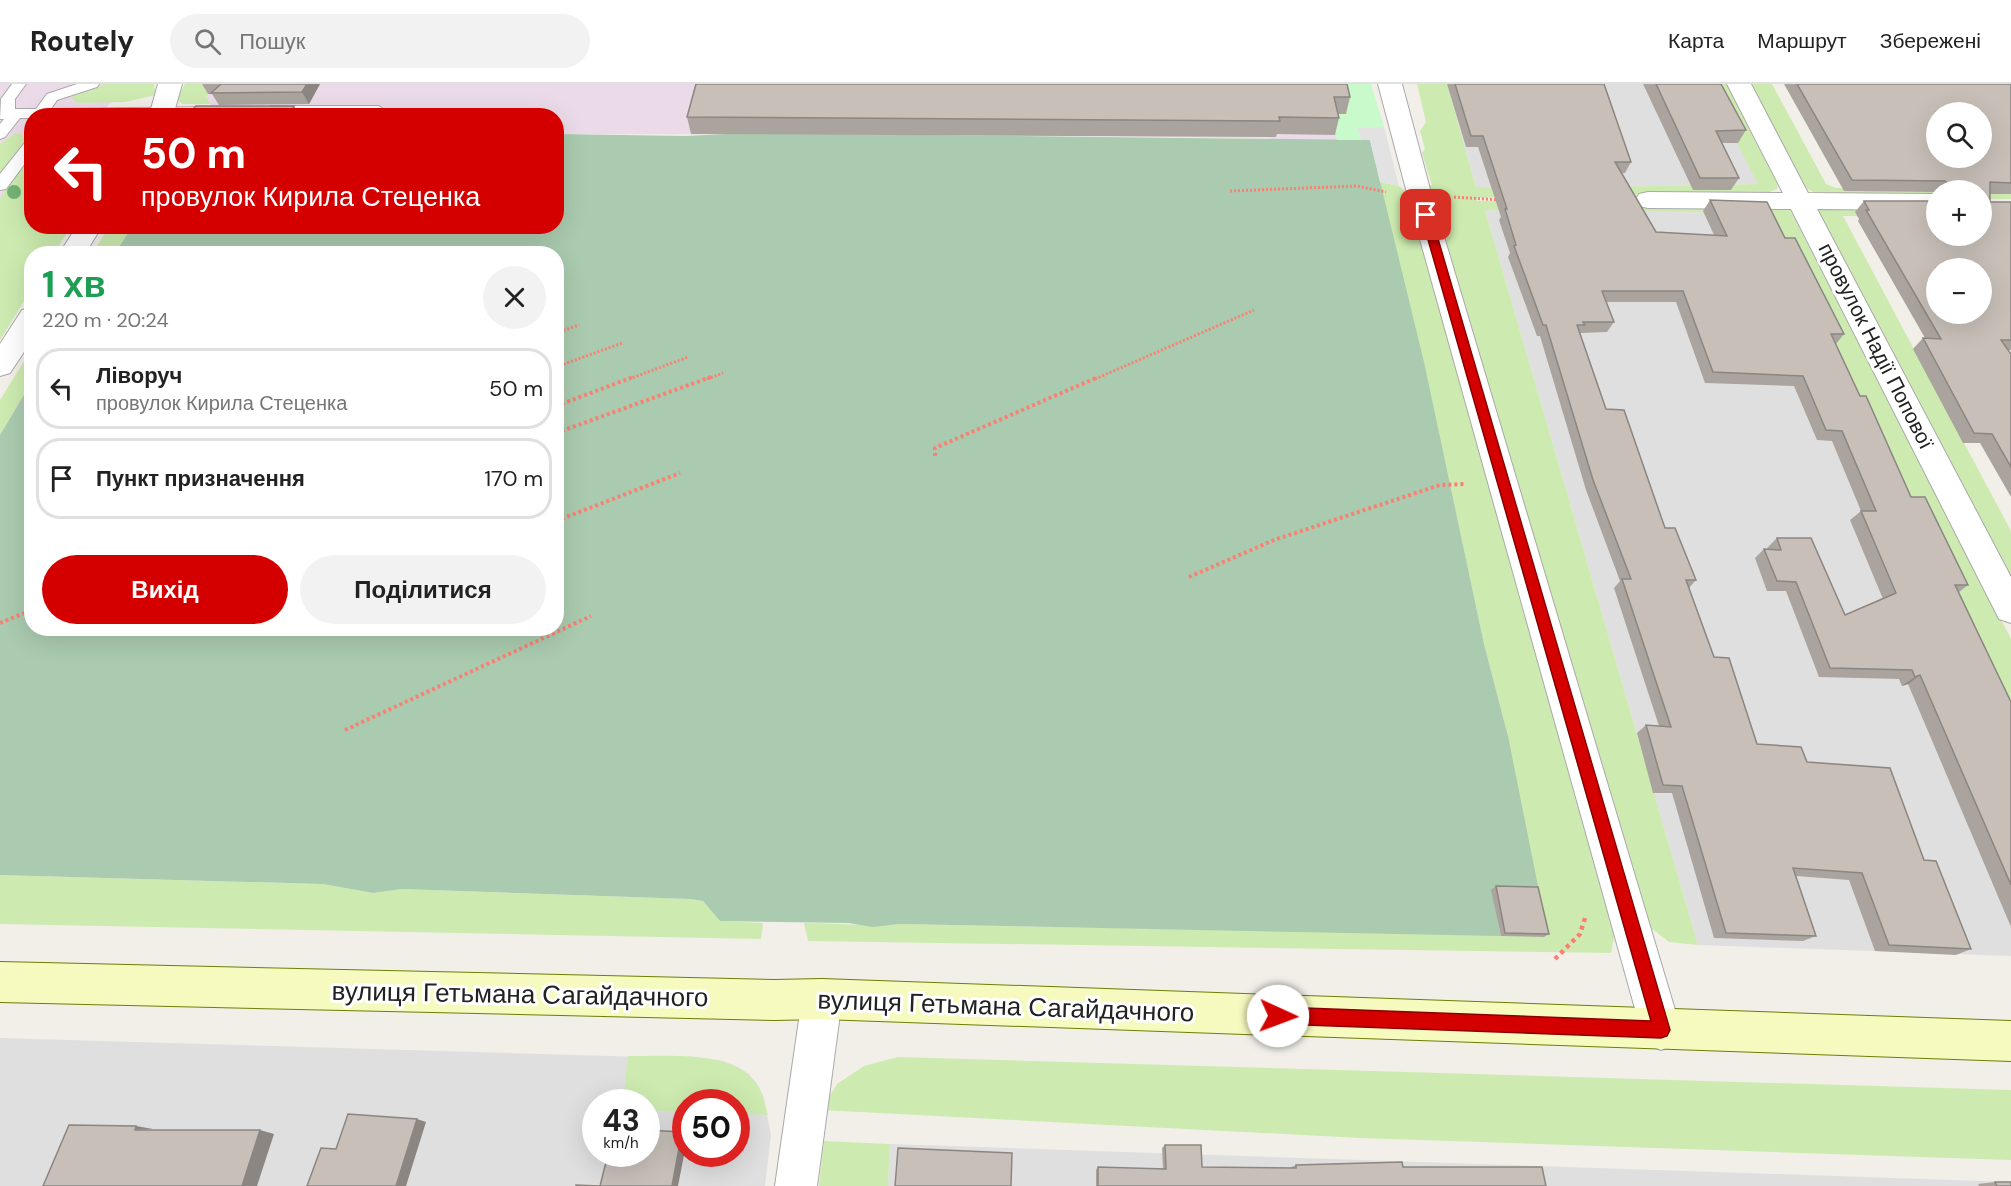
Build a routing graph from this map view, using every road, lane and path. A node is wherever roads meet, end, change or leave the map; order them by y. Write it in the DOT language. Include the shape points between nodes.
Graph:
graph roads {
  1 [pos="20,84"];
  2 [pos="92,84"];
  3 [pos="170,84"];
  4 [pos="1390,84"];
  5 [pos="1738,84"];
  6 [pos="50,108"];
  7 [pos="164,108"];
  8 [pos="8,114"];
  9 [pos="24,114"];
  10 [pos="0,134"];
  11 [pos="24,154"];
  12 [pos="0,186"];
  13 [pos="1230,191"];
  14 [pos="1419,193"];
  15 [pos="1800,199"];
  16 [pos="1508,200"];
  17 [pos="1648,200"];
  18 [pos="1926,202"];
  19 [pos="1254,310"];
  20 [pos="579,325"];
  21 [pos="24,329"];
  22 [pos="564,330"];
  23 [pos="622,343"];
  24 [pos="688,357"];
  25 [pos="564,364"];
  26 [pos="0,366"];
  27 [pos="723,373"];
  28 [pos="564,403"];
  29 [pos="564,431"];
  30 [pos="935,456"];
  31 [pos="680,474"];
  32 [pos="1503,483"];
  33 [pos="564,518"];
  34 [pos="1190,577"];
  35 [pos="2011,609"];
  36 [pos="24,613"];
  37 [pos="591,616"];
  38 [pos="0,622"];
  39 [pos="564,629"];
  40 [pos="548,636"];
  41 [pos="345,730"];
  42 [pos="0,982"];
  43 [pos="822,999"];
  44 [pos="1661,1030"];
  45 [pos="2011,1041"];
  46 [pos="796,1186"];
  1 -- 8 [label="lane" via="8,99"];
  2 -- 6 [label="lane" via="52,97"];
  3 -- 7 [label="street"];
  4 -- 14 [label="street"];
  5 -- 15 [label="street, провулок Надії Попової"];
  8 -- 9 [label="lane"];
  8 -- 10 [label="lane"];
  11 -- 12 [label="lane"];
  13 -- 14 [label="path" via="1357,186"];
  14 -- 16 [label="path"];
  14 -- 32 [label="street"];
  15 -- 17 [label="street"];
  15 -- 18 [label="street"];
  15 -- 35 [label="street, провулок Надії Попової"];
  19 -- 30 [label="path" via="935,448"];
  20 -- 22 [label="path"];
  21 -- 26 [label="street"];
  23 -- 25 [label="path"];
  24 -- 28 [label="path"];
  27 -- 29 [label="path"];
  31 -- 33 [label="path"];
  32 -- 34 [label="path" via="1440,485 1274,540"];
  32 -- 44 [label="street"];
  36 -- 38 [label="path"];
  37 -- 39 [label="path"];
  40 -- 41 [label="path"];
  42 -- 43 [label="main road, вулиця Гетьмана Сагайдачного"];
  43 -- 44 [label="main road, вулиця Гетьмана Сагайдачного"];
  43 -- 46 [label="street"];
  44 -- 45 [label="main road, вулиця Гетьмана Сагайдачного"];
}
